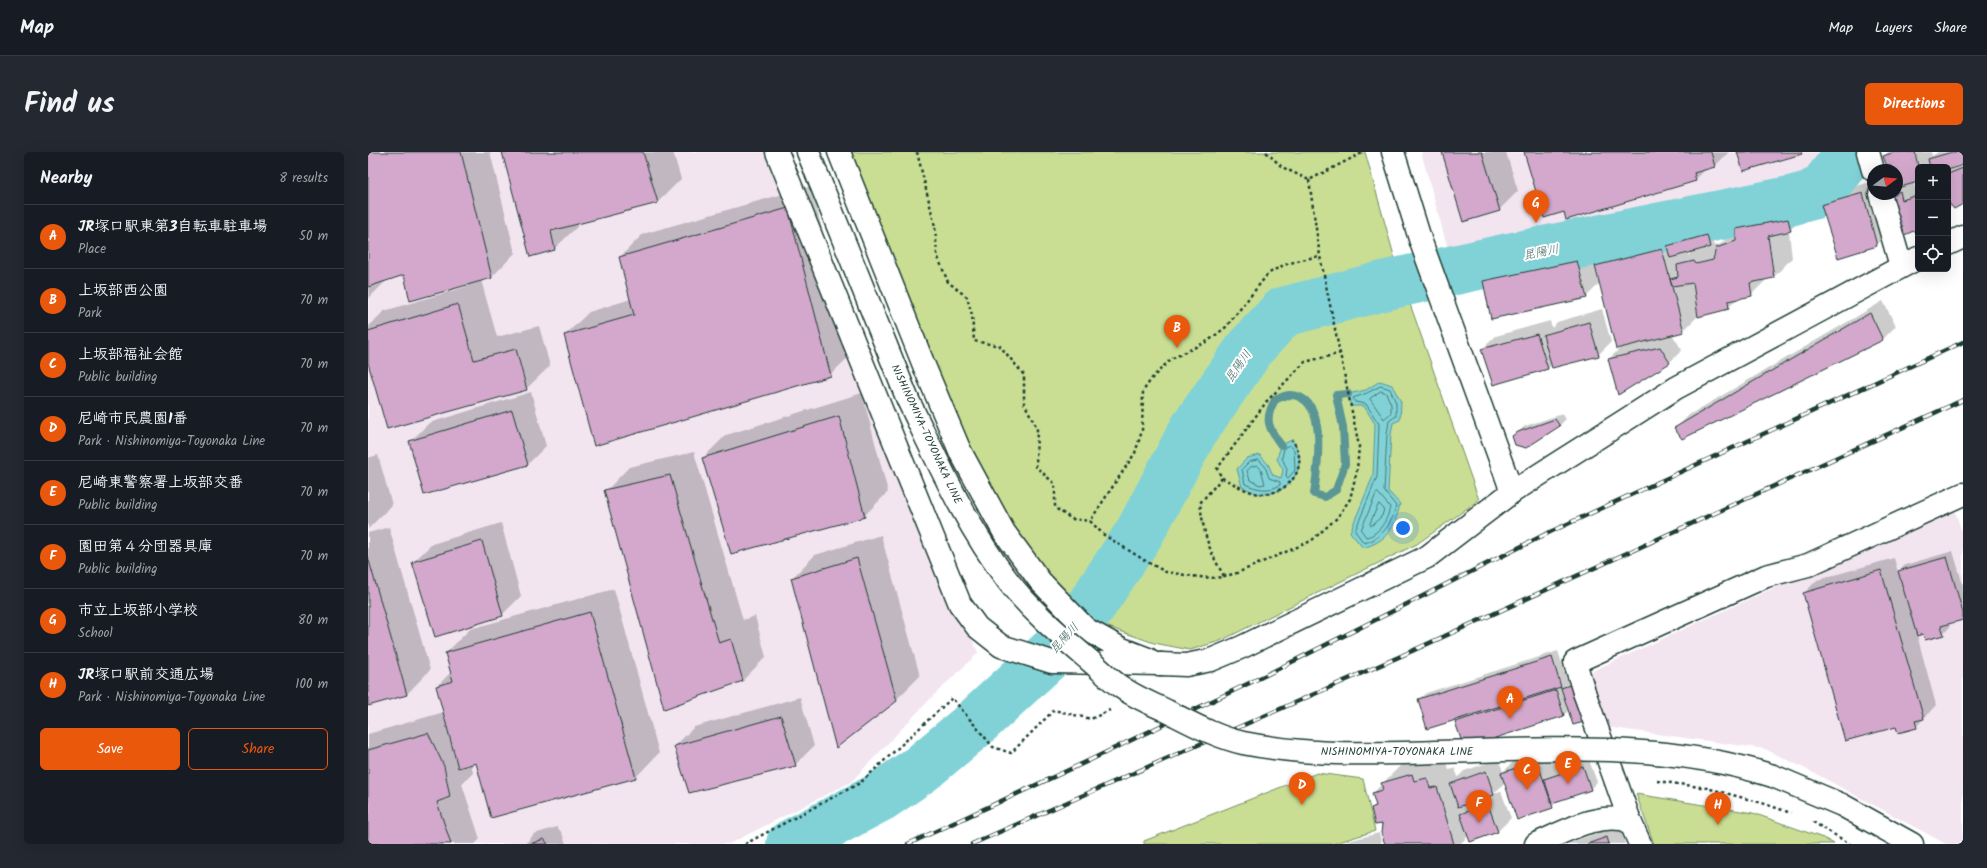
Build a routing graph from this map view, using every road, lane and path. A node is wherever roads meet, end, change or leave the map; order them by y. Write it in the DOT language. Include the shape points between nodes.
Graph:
graph roads {
  1 [pos="777,152"];
  2 [pos="808,152"];
  3 [pos="839,152"];
  4 [pos="917,152"];
  5 [pos="1266,152"];
  6 [pos="1364,152"];
  7 [pos="1393,152"];
  8 [pos="1868,152"];
  9 [pos="1871,164"];
  10 [pos="1309,180"];
  11 [pos="1883,200"];
  12 [pos="1963,237"];
  13 [pos="1951,243"];
  14 [pos="1320,256"];
  15 [pos="1909,262"];
  16 [pos="1341,353"];
  17 [pos="1292,440"];
  18 [pos="1222,478"];
  19 [pos="1512,492"];
  20 [pos="1963,494"];
  21 [pos="1090,522"];
  22 [pos="1224,576"];
  23 [pos="1161,664"];
  24 [pos="1111,710"];
  25 [pos="1653,780"];
  26 [pos="1795,815"];
  27 [pos="1808,820"];
  28 [pos="1630,821"];
  29 [pos="744,844"];
  30 [pos="1536,844"];
  31 [pos="1640,844"];
  32 [pos="1850,844"];
  33 [pos="1912,844"];
  1 -- 23 [label="main road" via="960,604 977,627 1001,646 1052,662"];
  2 -- 33 [label="main road, NISHINOMIYA-TOYONAKA LINE, bridge" via="908,400 976,533 1008,582 1047,624 1121,687 1206,730 1242,743 1346,753 1558,749 1660,752 1701,758 1746,767 1773,776 1842,805"];
  3 -- 23 [label="main road" via="960,451 1004,532 1040,581 1086,629 1122,649"];
  4 -- 21 [label="path" via="935,226 937,255 948,282 967,297 972,315 974,341 1000,346 1024,375 1024,403 1036,428 1036,467 1055,484 1055,508 1072,519"];
  5 -- 10 [label="path" via="1282,167"];
  6 -- 10 [label="path"];
  7 -- 19 [label="main road" via="1428,264"];
  8 -- 9 [label="main road"];
  10 -- 14 [label="path"];
  11 -- 15 [label="main road"];
  12 -- 13 [label="main road"];
  14 -- 16 [label="path"];
  14 -- 21 [label="path" via="1292,262 1275,269 1267,275 1226,328 1208,341 1171,360 1153,377 1143,391 1142,431 1135,453"];
  15 -- 19 [label="main road" via="1676,388"];
  16 -- 18 [label="path" via="1304,362 1266,401 1217,469"];
  16 -- 22 [label="path" via="1358,446 1357,470 1350,499 1337,518 1311,541 1238,573"];
  17 -- 18 [label="path" via="1298,448 1299,472 1290,483 1277,492 1259,494"];
  18 -- 22 [label="path" via="1200,504 1203,527 1211,553"];
  19 -- 23 [label="main road" via="1427,557 1249,644 1217,657 1186,665"];
  20 -- 28 [label="main road" via="1808,565 1766,576 1575,662"];
  21 -- 22 [label="path" via="1104,535 1166,572 1198,577"];
  24 -- 29 [label="path" via="1091,719 1054,710 1011,753 993,747 952,698 860,784"];
  25 -- 26 [label="path" via="1708,788"];
  27 -- 32 [label="path"];
  28 -- 30 [label="main road" via="1620,818 1597,819"];
  28 -- 31 [label="main road"];
}
